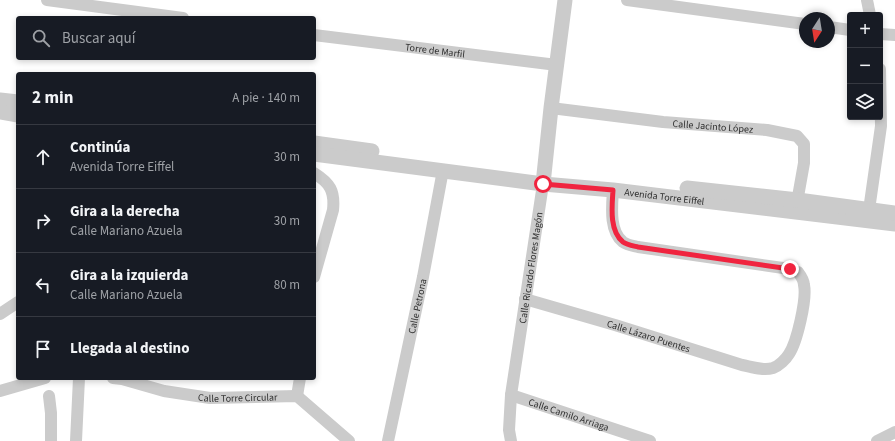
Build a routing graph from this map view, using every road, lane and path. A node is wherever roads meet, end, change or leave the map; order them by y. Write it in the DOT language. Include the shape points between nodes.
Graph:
graph roads {
  1 [pos="47,0"];
  2 [pos="565,0"];
  3 [pos="627,0"];
  4 [pos="867,0"];
  5 [pos="869,12"];
  6 [pos="168,16"];
  7 [pos="799,23"];
  8 [pos="835,28"];
  9 [pos="847,30"];
  10 [pos="883,34"];
  11 [pos="895,34"];
  12 [pos="316,35"];
  13 [pos="557,65"];
  14 [pos="880,84"];
  15 [pos="0,100"];
  16 [pos="16,102"];
  17 [pos="551,108"];
  18 [pos="0,112"];
  19 [pos="16,115"];
  20 [pos="316,143"];
  21 [pos="316,154"];
  22 [pos="443,170"];
  23 [pos="316,175"];
  24 [pos="544,179"];
  25 [pos="613,190"];
  26 [pos="797,206"];
  27 [pos="895,213"];
  28 [pos="869,215"];
  29 [pos="895,224"];
  30 [pos="316,270"];
  31 [pos="525,299"];
  32 [pos="16,303"];
  33 [pos="0,314"];
  34 [pos="39,380"];
  35 [pos="79,380"];
  36 [pos="126,380"];
  37 [pos="298,380"];
  38 [pos="0,392"];
  39 [pos="511,395"];
  40 [pos="48,396"];
  41 [pos="297,396"];
  42 [pos="895,432"];
  43 [pos="51,441"];
  44 [pos="76,441"];
  45 [pos="349,441"];
  46 [pos="388,441"];
  47 [pos="511,441"];
  48 [pos="650,441"];
  49 [pos="877,441"];
  1 -- 6 [label="street"];
  2 -- 13 [label="street, Calle Ricardo Flores Magón"];
  3 -- 7 [label="street"];
  4 -- 5 [label="street"];
  8 -- 9 [label="street"];
  10 -- 11 [label="street"];
  12 -- 13 [label="street, Torre de Marfil"];
  13 -- 17 [label="street, Calle Ricardo Flores Magón"];
  14 -- 28 [label="street" via="881,126"];
  15 -- 16 [label="street"];
  17 -- 24 [label="street, Calle Ricardo Flores Magón"];
  17 -- 26 [label="street, Calle Jacinto López" via="663,122 767,130 797,136 804,144 804,163"];
  18 -- 19 [label="street"];
  20 -- 24 [label="street, Avenida Torre Eiffel"];
  21 -- 22 [label="street, Avenida Torre Eiffel"];
  22 -- 24 [label="street, Avenida Torre Eiffel"];
  22 -- 46 [label="street, Calle Petrona"];
  23 -- 30 [label="street" via="329,185 334,199"];
  24 -- 25 [label="street, Avenida Torre Eiffel"];
  24 -- 26 [label="street, Avenida Torre Eiffel"];
  24 -- 31 [label="street, Calle Ricardo Flores Magón"];
  25 -- 26 [label="street, Avenida Torre Eiffel"];
  25 -- 31 [label="street, Calle Lázaro Puentes" via="616,235 624,243 798,272 802,277 805,294 796,337 789,354 773,368 760,369"];
  26 -- 28 [label="street, Avenida Torre Eiffel"];
  27 -- 28 [label="street, Avenida Torre Eiffel"];
  28 -- 29 [label="street, Avenida Torre Eiffel"];
  31 -- 39 [label="street, Calle Ricardo Flores Magón"];
  32 -- 33 [label="street"];
  34 -- 38 [label="street"];
  35 -- 44 [label="street"];
  36 -- 41 [label="street, Calle Torre Circular" via="164,391 210,398"];
  37 -- 41 [label="street"];
  39 -- 47 [label="street, Calle Ricardo Flores Magón"];
  39 -- 48 [label="street, Calle Camilo Arriaga"];
  40 -- 43 [label="street"];
  41 -- 45 [label="street"];
  42 -- 49 [label="street"];
}
